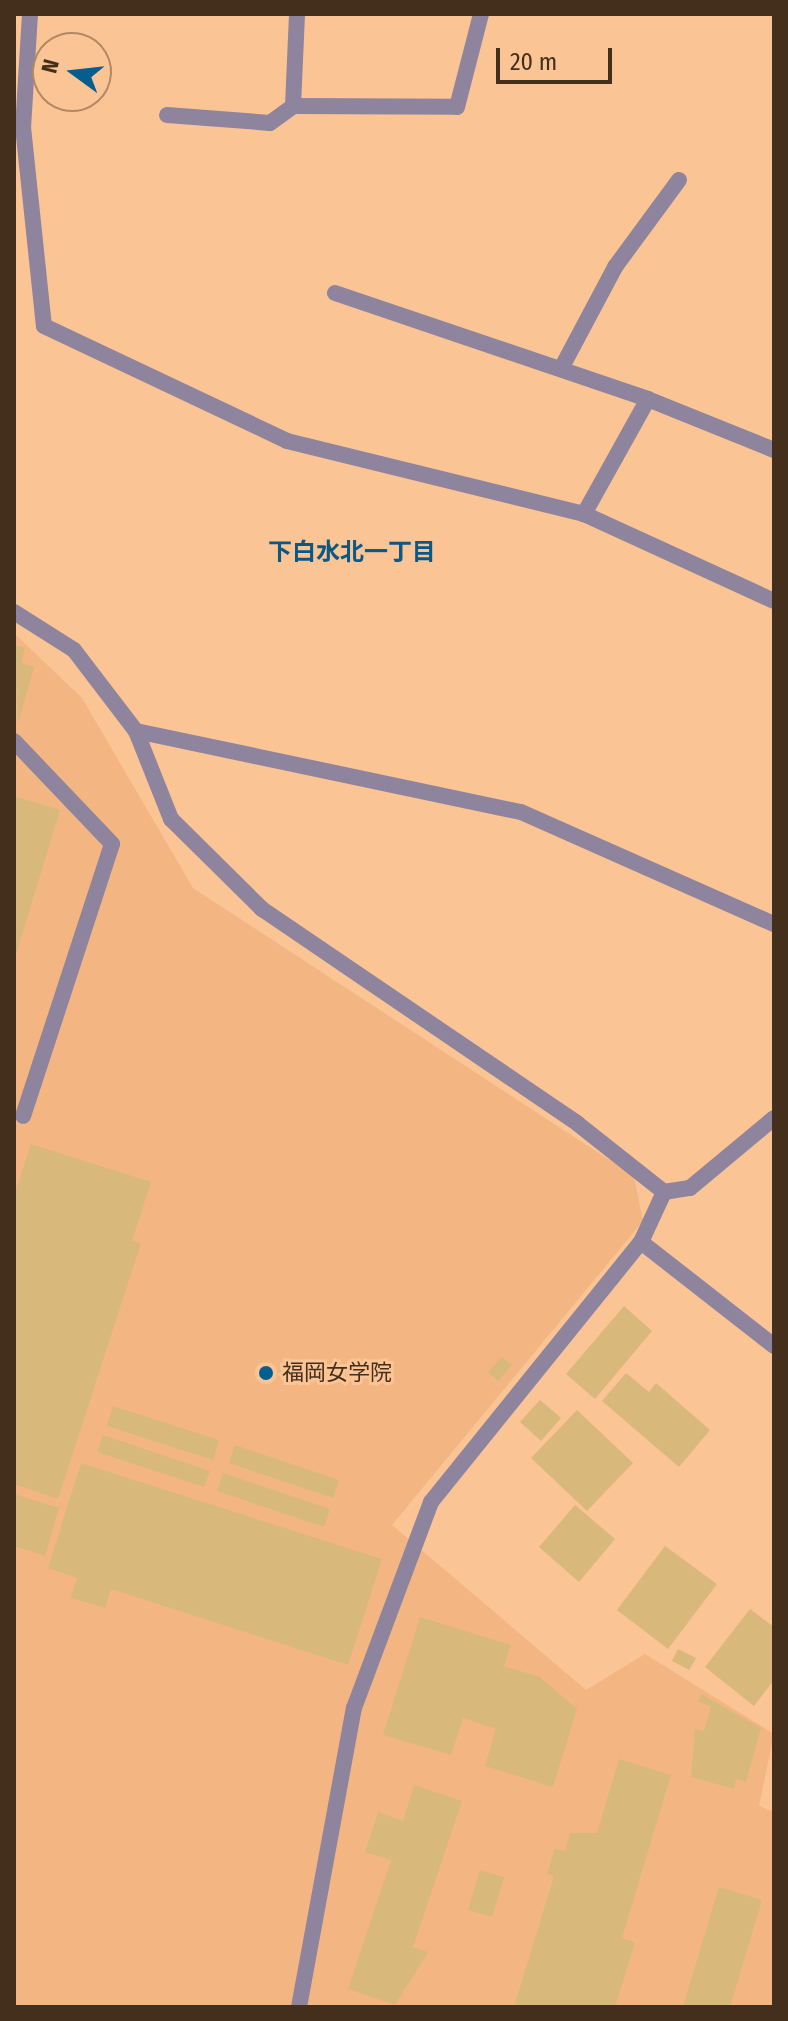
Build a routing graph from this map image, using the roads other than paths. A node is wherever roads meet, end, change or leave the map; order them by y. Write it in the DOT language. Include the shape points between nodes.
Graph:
graph roads {
  1 [pos="30,14"];
  2 [pos="297,14"];
  3 [pos="481,14"];
  4 [pos="293,106"];
  5 [pos="167,115"];
  6 [pos="679,180"];
  7 [pos="335,293"];
  8 [pos="563,365"];
  9 [pos="648,399"];
  10 [pos="774,450"];
  11 [pos="584,514"];
  12 [pos="774,601"];
  13 [pos="14,612"];
  14 [pos="136,731"];
  15 [pos="14,741"];
  16 [pos="774,924"];
  17 [pos="23,1116"];
  18 [pos="774,1118"];
  19 [pos="664,1192"];
  20 [pos="641,1242"];
  21 [pos="774,1346"];
  22 [pos="299,2007"];
  1 -- 11 [label="street" via="23,127 44,326 287,441"];
  2 -- 4 [label="street"];
  3 -- 4 [label="street" via="457,107"];
  4 -- 5 [label="street" via="270,123"];
  6 -- 8 [label="street" via="615,267"];
  7 -- 8 [label="street"];
  8 -- 9 [label="street"];
  9 -- 10 [label="street"];
  9 -- 11 [label="street"];
  11 -- 12 [label="street"];
  13 -- 14 [label="street" via="74,650"];
  14 -- 16 [label="street" via="521,812"];
  14 -- 19 [label="street" via="171,819 262,909 578,1124"];
  15 -- 17 [label="street" via="112,844"];
  18 -- 19 [label="street" via="690,1188"];
  19 -- 20 [label="street"];
  20 -- 21 [label="street"];
  20 -- 22 [label="street" via="431,1502 354,1708"];
}
